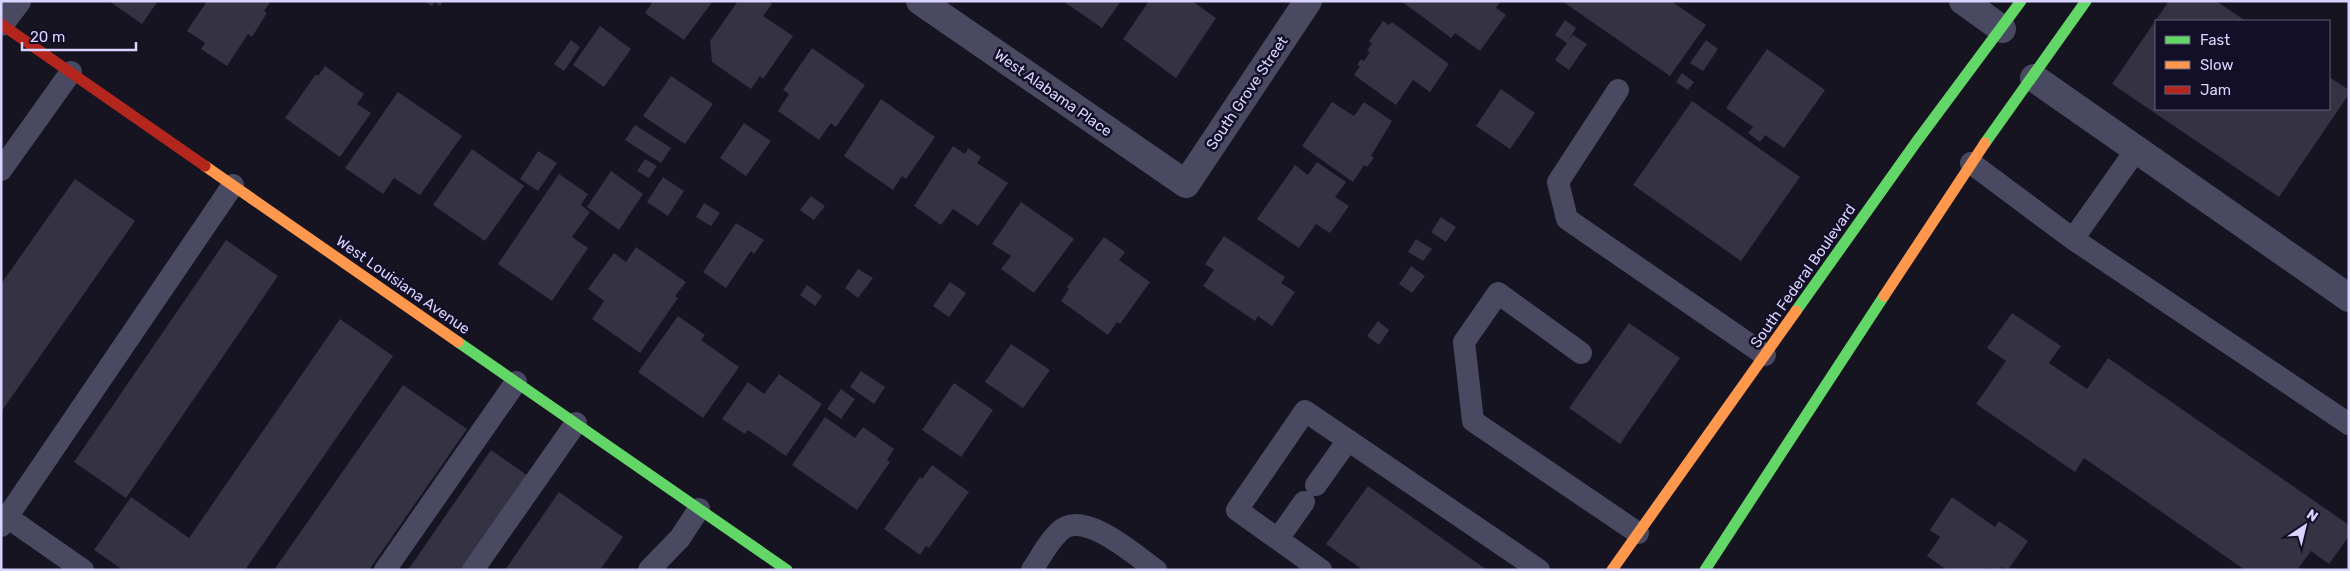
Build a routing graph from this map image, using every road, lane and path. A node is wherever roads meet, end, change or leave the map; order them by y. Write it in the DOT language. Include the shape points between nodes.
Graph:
graph roads {
  1 [pos="17,1"];
  2 [pos="920,1"];
  3 [pos="1308,1"];
  4 [pos="1963,1"];
  5 [pos="2022,1"];
  6 [pos="2086,1"];
  7 [pos="1,23"];
  8 [pos="2002,29"];
  9 [pos="71,72"];
  10 [pos="2034,78"];
  11 [pos="1618,90"];
  12 [pos="2136,150"];
  13 [pos="1971,163"];
  14 [pos="1,170"];
  15 [pos="1186,184"];
  16 [pos="233,185"];
  17 [pos="2072,239"];
  18 [pos="2349,298"];
  19 [pos="1580,353"];
  20 [pos="1765,355"];
  21 [pos="516,382"];
  22 [pos="576,423"];
  23 [pos="2349,424"];
  24 [pos="1348,440"];
  25 [pos="699,509"];
  26 [pos="4,521"];
  27 [pos="1638,533"];
  28 [pos="1278,539"];
  29 [pos="83,570"];
  30 [pos="385,570"];
  31 [pos="473,570"];
  32 [pos="649,570"];
  33 [pos="787,570"];
  34 [pos="1032,570"];
  35 [pos="1156,570"];
  36 [pos="1321,570"];
  37 [pos="1539,570"];
  38 [pos="1612,570"];
  39 [pos="1705,570"];
  1 -- 7 [label="street"];
  2 -- 15 [label="street, West Alabama Place"];
  3 -- 15 [label="street, South Grove Street"];
  4 -- 8 [label="street"];
  5 -- 8 [label="main road, South Federal Boulevard"];
  6 -- 10 [label="main road"];
  7 -- 9 [label="main road, West Louisiana Avenue"];
  8 -- 20 [label="main road, South Federal Boulevard" via="1917,141"];
  9 -- 14 [label="lane"];
  9 -- 16 [label="main road, West Louisiana Avenue"];
  10 -- 12 [label="street"];
  10 -- 13 [label="main road"];
  11 -- 20 [label="lane" via="1558,182 1567,219"];
  12 -- 17 [label="lane"];
  12 -- 18 [label="street"];
  13 -- 17 [label="lane"];
  13 -- 39 [label="main road"];
  16 -- 21 [label="main road, West Louisiana Avenue"];
  16 -- 26 [label="lane"];
  17 -- 23 [label="lane"];
  19 -- 27 [label="lane" via="1498,293 1464,342 1473,421"];
  20 -- 27 [label="main road, South Federal Boulevard"];
  21 -- 22 [label="main road, West Louisiana Avenue"];
  21 -- 30 [label="lane"];
  22 -- 25 [label="main road, West Louisiana Avenue"];
  22 -- 31 [label="lane"];
  24 -- 28 [label="lane"];
  24 -- 28 [label="lane" via="1305,411 1237,510"];
  24 -- 37 [label="lane"];
  25 -- 32 [label="lane" via="680,538"];
  25 -- 33 [label="main road, West Louisiana Avenue"];
  26 -- 29 [label="lane"];
  27 -- 38 [label="main road, South Federal Boulevard"];
  28 -- 36 [label="lane"];
  34 -- 35 [label="lane" via="1060,530 1079,524 1100,531"];
}
